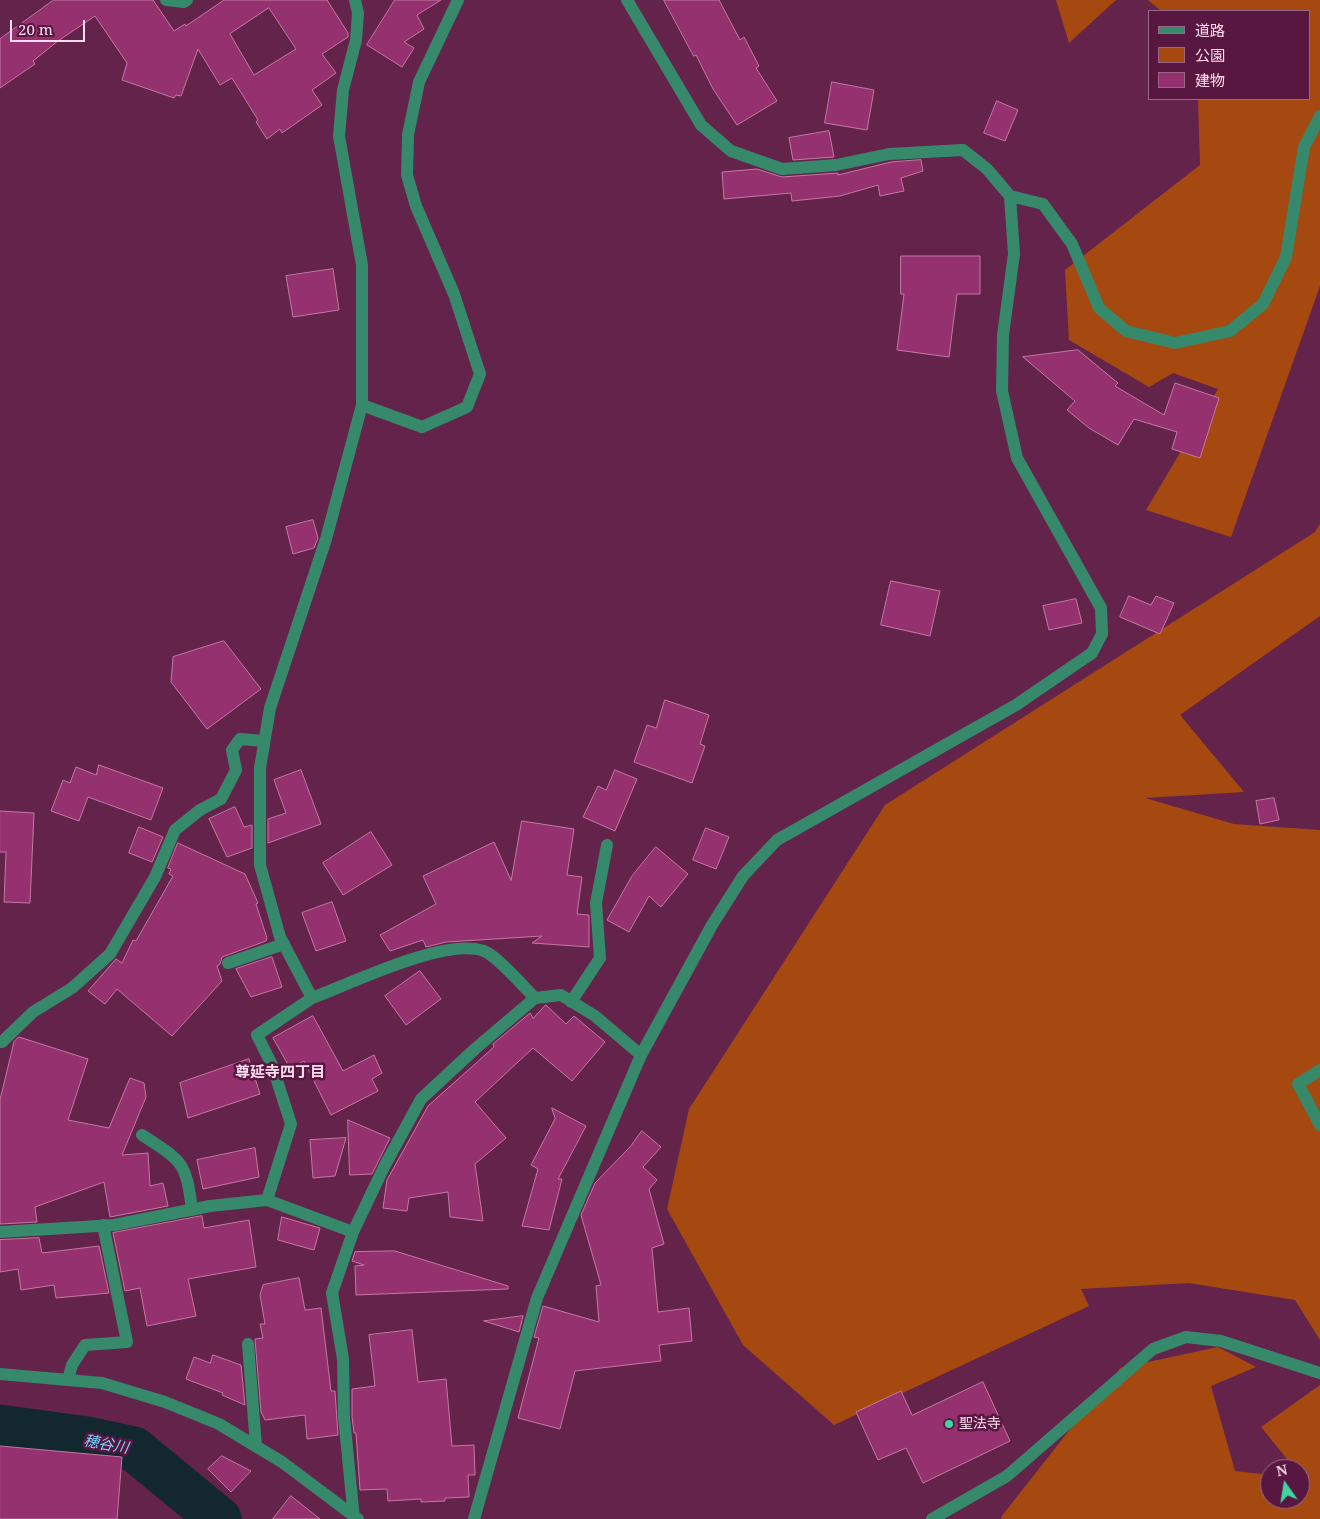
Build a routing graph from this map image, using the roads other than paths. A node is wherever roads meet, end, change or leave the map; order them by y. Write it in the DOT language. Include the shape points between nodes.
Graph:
graph roads {
  1 [pos="166,0"];
  2 [pos="187,0"];
  3 [pos="354,0"];
  4 [pos="458,0"];
  5 [pos="627,0"];
  6 [pos="1320,116"];
  7 [pos="1010,196"];
  8 [pos="362,405"];
  9 [pos="264,741"];
  10 [pos="607,846"];
  11 [pos="284,944"];
  12 [pos="228,964"];
  13 [pos="312,998"];
  14 [pos="536,998"];
  15 [pos="572,1002"];
  16 [pos="0,1043"];
  17 [pos="640,1055"];
  18 [pos="1320,1070"];
  19 [pos="1320,1125"];
  20 [pos="142,1135"];
  21 [pos="267,1200"];
  22 [pos="192,1210"];
  23 [pos="103,1225"];
  24 [pos="0,1232"];
  25 [pos="353,1232"];
  26 [pos="248,1344"];
  27 [pos="1320,1373"];
  28 [pos="0,1374"];
  29 [pos="68,1380"];
  30 [pos="256,1446"];
  31 [pos="355,1518"];
  32 [pos="474,1519"];
  33 [pos="932,1519"];
  1 -- 2 [label="street"];
  3 -- 8 [label="street" via="358,13 356,40 343,90 339,136 362,265"];
  4 -- 8 [label="street" via="419,82 408,135 407,175 416,206 454,294 480,374 467,408 422,427"];
  5 -- 7 [label="street" via="701,125 731,151 782,169 836,165 890,154 963,150 987,169"];
  6 -- 7 [label="street" via="1304,147 1286,258 1263,304 1230,330 1175,343 1126,331 1099,308 1072,244 1043,204"];
  7 -- 17 [label="street" via="1014,254 1004,335 1002,391 1017,458 1101,608 1102,634 1092,653 1016,705 777,840 743,876"];
  8 -- 9 [label="street" via="326,539 270,708"];
  9 -- 11 [label="street" via="260,768 260,865"];
  9 -- 16 [label="street" via="240,739 232,750 236,770 220,799 175,830 155,877 110,954 72,988 33,1012"];
  10 -- 15 [label="street" via="596,903 600,958"];
  11 -- 12 [label="street"];
  11 -- 13 [label="street"];
  13 -- 14 [label="street" via="425,954 462,948 486,951"];
  13 -- 21 [label="street" via="257,1035 272,1065 291,1124"];
  14 -- 15 [label="street" via="562,995"];
  14 -- 25 [label="street" via="422,1099"];
  15 -- 17 [label="street" via="595,1016"];
  17 -- 32 [label="street" via="537,1298"];
  18 -- 19 [label="street" via="1298,1084"];
  20 -- 22 [label="street" via="178,1158 188,1181"];
  21 -- 22 [label="street"];
  21 -- 25 [label="street"];
  22 -- 23 [label="street"];
  23 -- 24 [label="street"];
  23 -- 29 [label="street" via="128,1342 84,1345 72,1365"];
  25 -- 31 [label="street" via="332,1293 343,1359 344,1417"];
  26 -- 30 [label="street"];
  27 -- 33 [label="street" via="1221,1341 1186,1338 1153,1348 1008,1476"];
  28 -- 29 [label="street"];
  29 -- 30 [label="street" via="102,1383 165,1402 219,1424"];
  30 -- 31 [label="street"];
}
